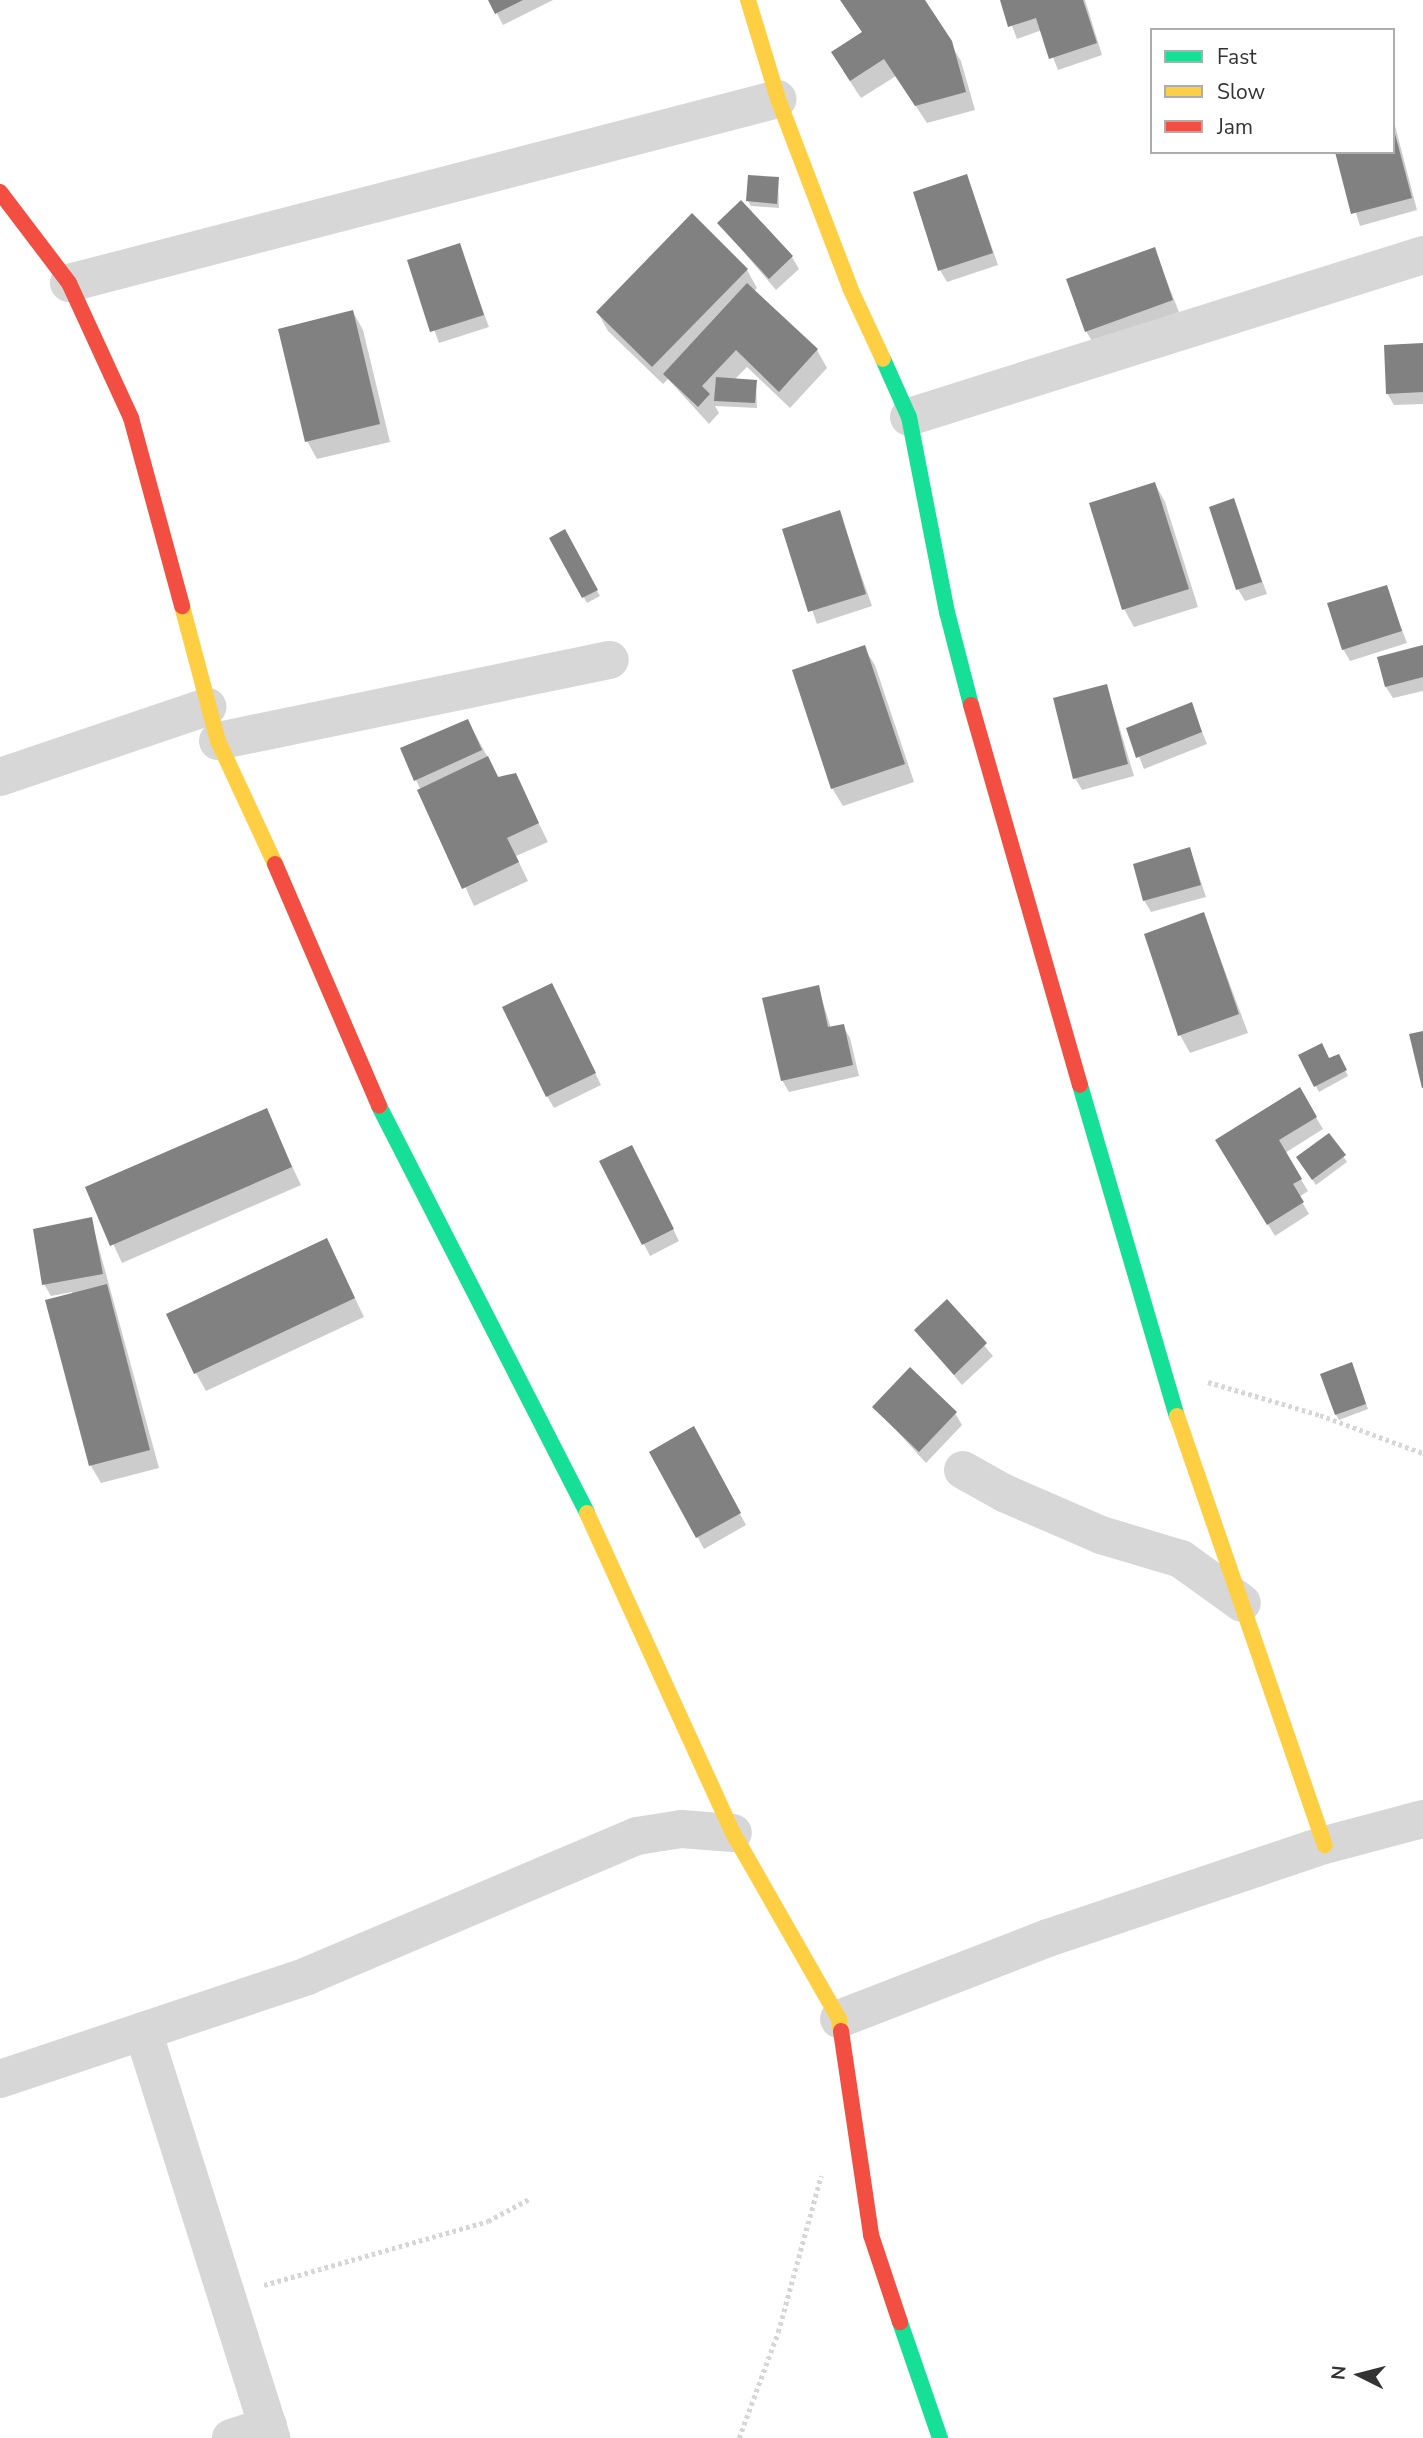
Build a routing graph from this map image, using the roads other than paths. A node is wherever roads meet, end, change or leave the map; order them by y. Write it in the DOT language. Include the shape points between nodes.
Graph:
graph roads {
  1 [pos="748,0"];
  2 [pos="778,99"];
  3 [pos="0,192"];
  4 [pos="1423,255"];
  5 [pos="69,283"];
  6 [pos="909,417"];
  7 [pos="610,660"];
  8 [pos="213,724"];
  9 [pos="0,777"];
  10 [pos="963,1470"];
  11 [pos="1242,1603"];
  12 [pos="1423,1819"];
  13 [pos="733,1833"];
  14 [pos="1325,1845"];
  15 [pos="839,2019"];
  16 [pos="143,2031"];
  17 [pos="0,2079"];
  18 [pos="270,2432"];
  19 [pos="231,2438"];
  20 [pos="940,2438"];
  1 -- 2 [label="street"];
  2 -- 5 [label="street"];
  2 -- 6 [label="street" via="849,288"];
  3 -- 5 [label="street"];
  4 -- 6 [label="street"];
  5 -- 8 [label="street" via="131,418"];
  6 -- 11 [label="street" via="947,612 990,777 1187,1451"];
  7 -- 8 [label="street"];
  8 -- 9 [label="street"];
  8 -- 13 [label="street" via="305,930 357,1064 582,1501"];
  10 -- 11 [label="street" via="1101,1535 1181,1559"];
  11 -- 14 [label="street"];
  12 -- 14 [label="street"];
  13 -- 15 [label="street"];
  13 -- 16 [label="street" via="681,1829 637,1836 307,1976"];
  14 -- 15 [label="street" via="1048,1938"];
  15 -- 20 [label="street" via="871,2235"];
  16 -- 17 [label="street"];
  16 -- 18 [label="street"];
  18 -- 19 [label="street"];
}
